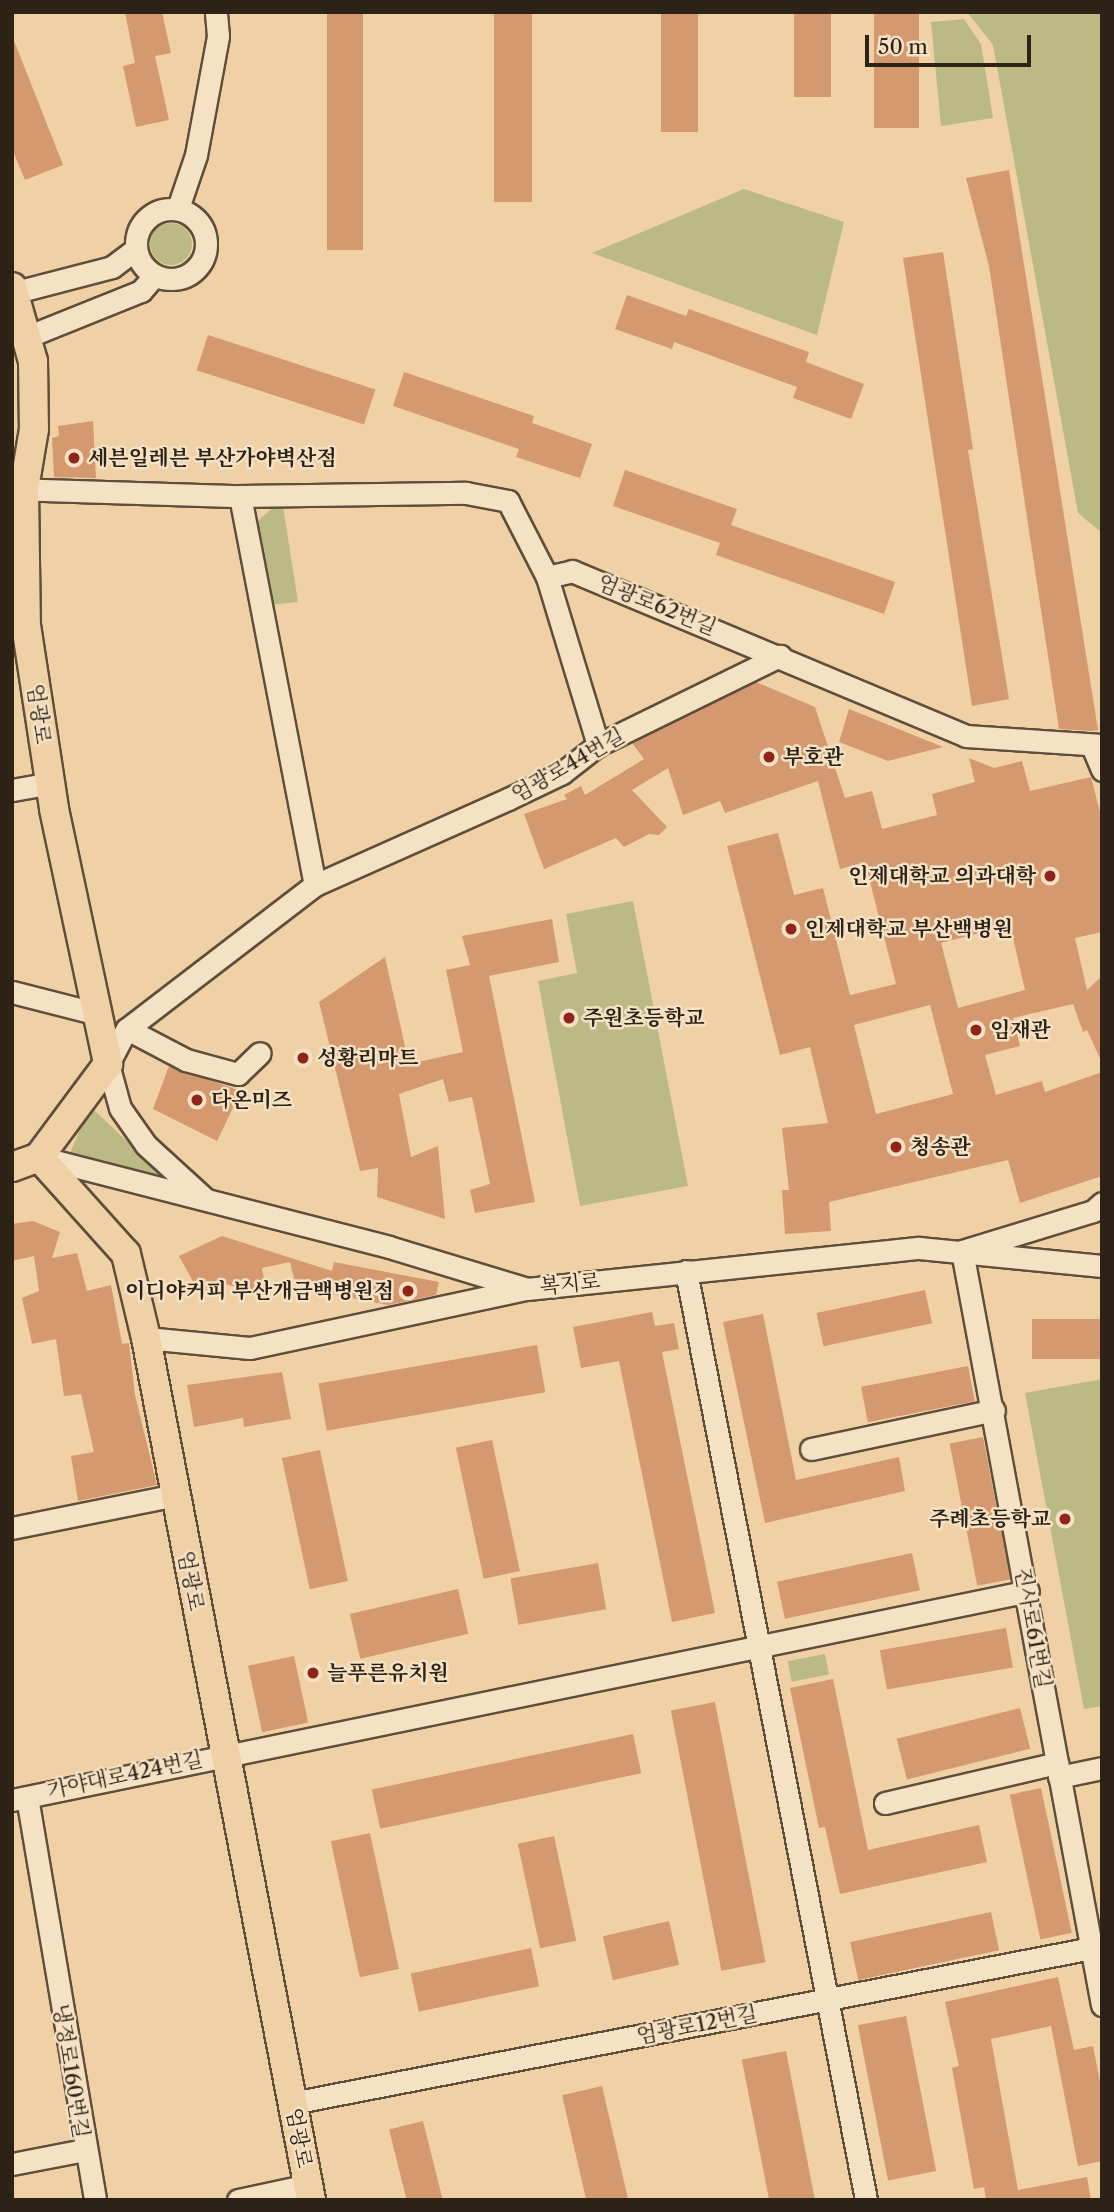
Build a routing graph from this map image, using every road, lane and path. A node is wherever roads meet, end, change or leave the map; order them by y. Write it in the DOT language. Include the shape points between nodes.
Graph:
graph roads {
  1 [pos="216,12"];
  2 [pos="178,208"];
  3 [pos="136,249"];
  4 [pos="155,275"];
  5 [pos="14,289"];
  6 [pos="29,336"];
  7 [pos="18,489"];
  8 [pos="240,496"];
  9 [pos="547,578"];
  10 [pos="780,656"];
  11 [pos="598,745"];
  12 [pos="1097,746"];
  13 [pos="1102,770"];
  14 [pos="50,783"];
  15 [pos="12,790"];
  16 [pos="315,885"];
  17 [pos="12,992"];
  18 [pos="98,1014"];
  19 [pos="128,1028"];
  20 [pos="260,1053"];
  21 [pos="108,1064"];
  22 [pos="39,1157"];
  23 [pos="12,1167"];
  24 [pos="206,1200"];
  25 [pos="1102,1203"];
  26 [pos="962,1251"];
  27 [pos="1102,1266"];
  28 [pos="687,1271"];
  29 [pos="527,1289"];
  30 [pos="146,1338"];
  31 [pos="994,1410"];
  32 [pos="811,1449"];
  33 [pos="175,1495"];
  34 [pos="12,1528"];
  35 [pos="1028,1591"];
  36 [pos="760,1649"];
  37 [pos="224,1754"];
  38 [pos="1102,1768"];
  39 [pos="1058,1770"];
  40 [pos="19,1799"];
  41 [pos="885,1803"];
  42 [pos="1096,1946"];
  43 [pos="53,1961"];
  44 [pos="828,2000"];
  45 [pos="1102,2005"];
  46 [pos="292,2103"];
  47 [pos="84,2150"];
  48 [pos="12,2164"];
  49 [pos="309,2193"];
  50 [pos="95,2200"];
  51 [pos="237,2200"];
  52 [pos="866,2200"];
  1 -- 2 [label="street" via="218,36 196,155"];
  2 -- 3 [label="street" via="146,218 136,237"];
  2 -- 4 [label="street" via="198,220 206,251 187,276"];
  3 -- 4 [label="street" via="146,269"];
  3 -- 5 [label="street" via="112,267"];
  4 -- 6 [label="street" via="141,290"];
  5 -- 6 [label="main road, 엄광로"];
  6 -- 7 [label="main road, 엄광로" via="34,429"];
  7 -- 8 [label="street"];
  7 -- 14 [label="main road, 엄광로" via="26,625"];
  8 -- 9 [label="street" via="466,493 508,501"];
  8 -- 16 [label="street"];
  9 -- 10 [label="street, 엄광로62번길" via="572,571"];
  9 -- 11 [label="street"];
  10 -- 11 [label="street, 엄광로44번길"];
  10 -- 12 [label="street, 엄광로62번길" via="966,736 1038,737"];
  11 -- 16 [label="street, 엄광로44번길" via="562,773"];
  12 -- 13 [label="street"];
  14 -- 15 [label="street"];
  14 -- 18 [label="main road, 엄광로"];
  16 -- 19 [label="street, 엄광로44번길"];
  17 -- 18 [label="street"];
  18 -- 21 [label="main road, 엄광로"];
  19 -- 20 [label="street" via="186,1060 238,1074"];
  19 -- 21 [label="street, 엄광로44번길"];
  21 -- 22 [label="main road"];
  21 -- 24 [label="street" via="120,1108 146,1145"];
  22 -- 23 [label="main road"];
  22 -- 24 [label="street, 복지로"];
  22 -- 30 [label="main road, 엄광로" via="125,1254"];
  24 -- 29 [label="street, 복지로"];
  25 -- 26 [label="street" via="1093,1211"];
  26 -- 27 [label="street, 복지로"];
  26 -- 28 [label="street, 복지로" via="919,1248"];
  26 -- 31 [label="street, 진사로61번길"];
  28 -- 29 [label="street, 복지로"];
  28 -- 36 [label="street"];
  29 -- 30 [label="street" via="250,1348"];
  30 -- 33 [label="main road, 엄광로"];
  31 -- 32 [label="street"];
  31 -- 35 [label="street, 진사로61번길"];
  33 -- 34 [label="street"];
  33 -- 37 [label="main road, 엄광로"];
  35 -- 36 [label="street, 가야대로424번길"];
  35 -- 39 [label="street, 진사로61번길"];
  36 -- 37 [label="street, 가야대로424번길"];
  36 -- 44 [label="street"];
  37 -- 40 [label="street, 가야대로424번길"];
  37 -- 46 [label="main road, 엄광로"];
  38 -- 39 [label="street"];
  39 -- 41 [label="street"];
  39 -- 42 [label="street, 진사로61번길"];
  40 -- 43 [label="street, 가야대로424번길"];
  42 -- 44 [label="street, 엄광로12번길"];
  42 -- 45 [label="street, 진사로61번길"];
  43 -- 47 [label="street, 냉정로160번길"];
  44 -- 46 [label="street, 엄광로12번길"];
  44 -- 52 [label="street"];
  46 -- 49 [label="main road, 엄광로"];
  47 -- 48 [label="street, 냉정로160번길"];
  47 -- 50 [label="street"];
  49 -- 51 [label="street"];
}
